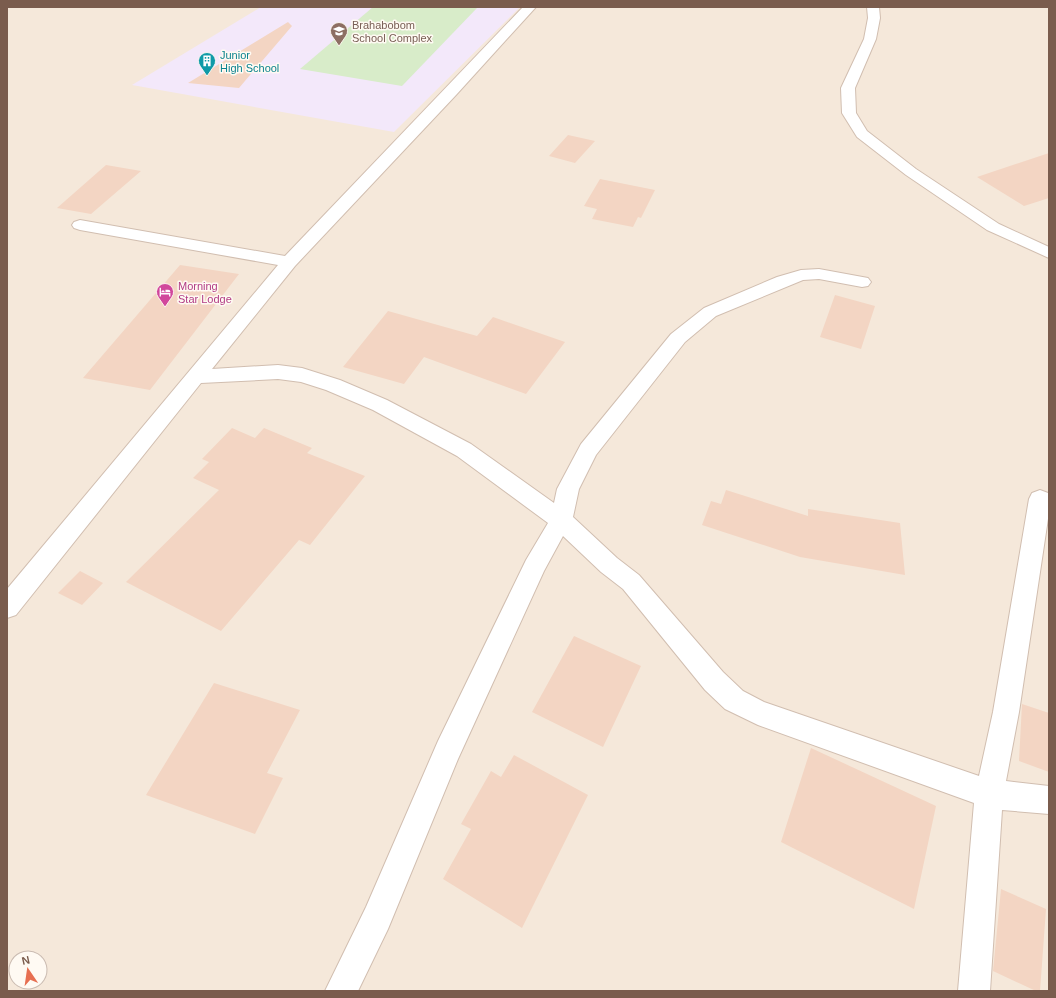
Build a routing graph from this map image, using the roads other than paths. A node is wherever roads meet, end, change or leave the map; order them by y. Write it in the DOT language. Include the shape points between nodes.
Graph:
graph roads {
  1 [pos="530,7"];
  2 [pos="873,7"];
  3 [pos="80,225"];
  4 [pos="1049,253"];
  5 [pos="289,262"];
  6 [pos="862,282"];
  7 [pos="195,377"];
  8 [pos="1040,499"];
  9 [pos="561,520"];
  10 [pos="7,607"];
  11 [pos="989,794"];
  12 [pos="1049,800"];
  13 [pos="341,991"];
  14 [pos="974,991"];
  1 -- 5 [label="street"];
  2 -- 4 [label="street" via="874,18 870,39 848,88 849,114 862,134 911,172 993,228"];
  3 -- 5 [label="street"];
  5 -- 7 [label="street"];
  6 -- 9 [label="street" via="819,274 801,275 710,312 678,338 588,450 568,489"];
  7 -- 9 [label="street" via="278,372 302,375 333,386 380,405 464,450"];
  7 -- 10 [label="street"];
  8 -- 11 [label="street" via="1006,712"];
  9 -- 11 [label="street" via="631,582 714,681 734,700 758,712"];
  9 -- 13 [label="street" via="534,567 448,751 376,918"];
  11 -- 12 [label="street"];
  11 -- 14 [label="street"];
}
